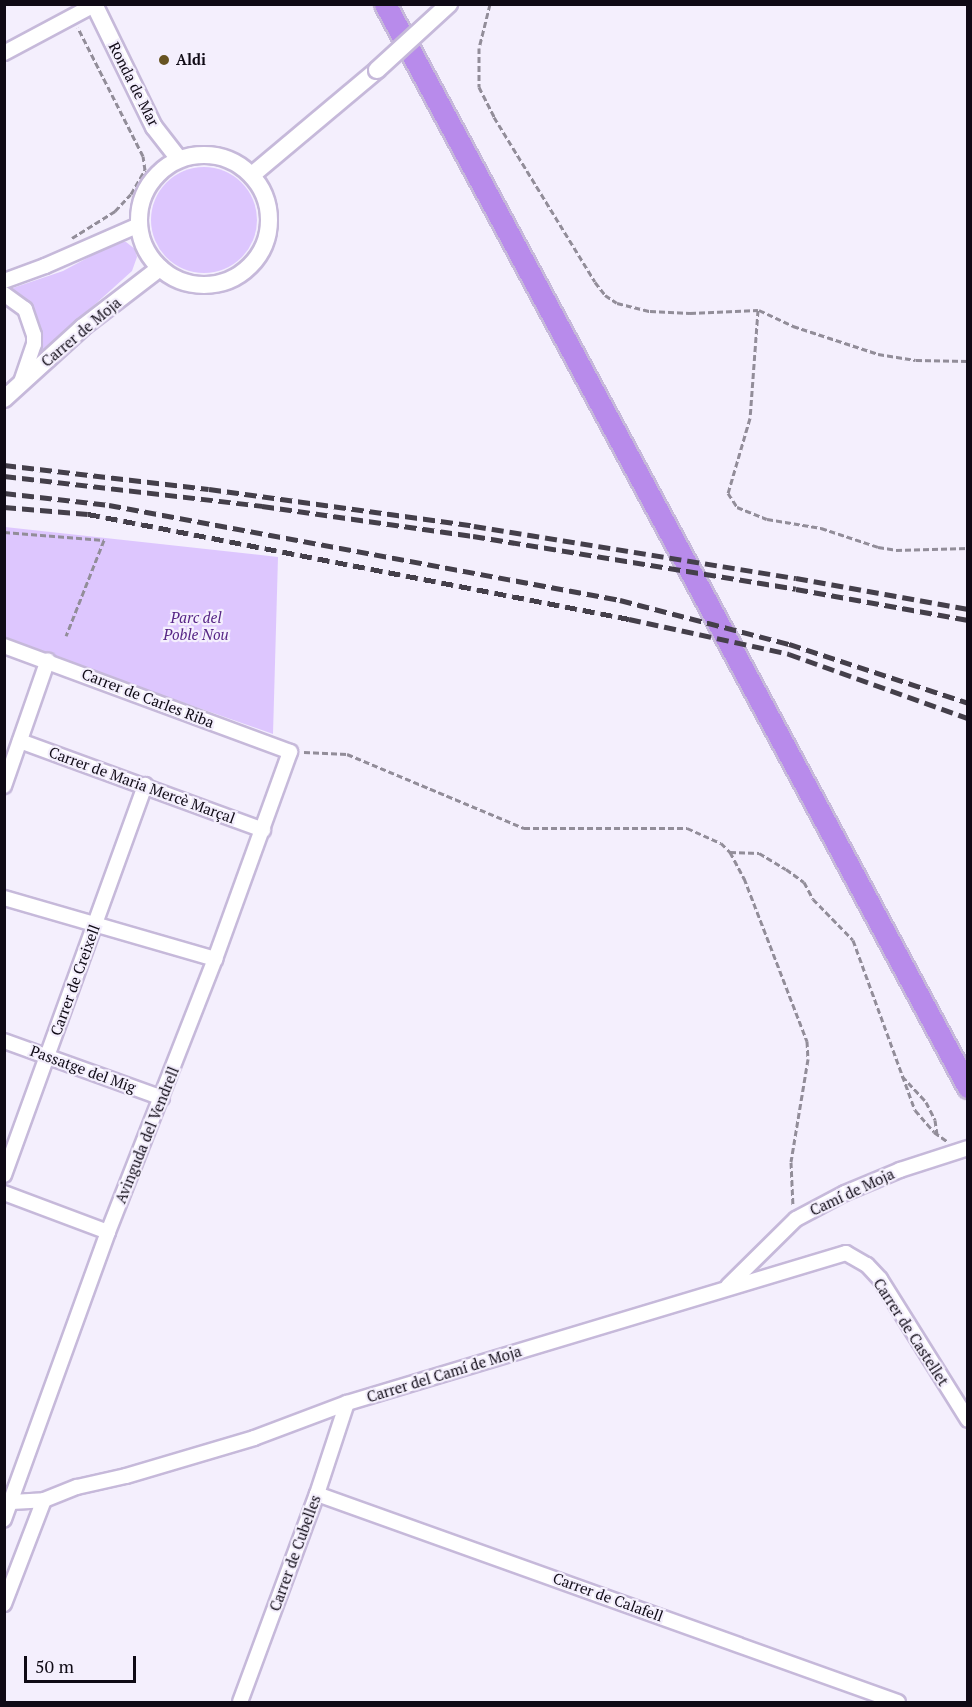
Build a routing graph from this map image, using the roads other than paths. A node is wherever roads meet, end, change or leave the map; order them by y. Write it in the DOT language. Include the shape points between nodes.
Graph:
graph roads {
  1 [pos="385,4"];
  2 [pos="449,4"];
  3 [pos="94,5"];
  4 [pos="4,53"];
  5 [pos="179,159"];
  6 [pos="252,175"];
  7 [pos="139,225"];
  8 [pos="160,268"];
  9 [pos="4,281"];
  10 [pos="4,294"];
  11 [pos="20,385"];
  12 [pos="4,399"];
  13 [pos="4,646"];
  14 [pos="48,660"];
  15 [pos="20,741"];
  16 [pos="290,752"];
  17 [pos="145,785"];
  18 [pos="4,786"];
  19 [pos="263,830"];
  20 [pos="4,898"];
  21 [pos="94,924"];
  22 [pos="215,960"];
  23 [pos="4,1041"];
  24 [pos="47,1056"];
  25 [pos="968,1087"];
  26 [pos="162,1098"];
  27 [pos="964,1149"];
  28 [pos="4,1175"];
  29 [pos="4,1193"];
  30 [pos="108,1232"];
  31 [pos="846,1253"];
  32 [pos="727,1287"];
  33 [pos="347,1403"];
  34 [pos="968,1420"];
  35 [pos="317,1494"];
  36 [pos="44,1500"];
  37 [pos="8,1501"];
  38 [pos="4,1520"];
  39 [pos="4,1604"];
  40 [pos="240,1702"];
  41 [pos="898,1702"];
  1 -- 25 [label="highway"];
  2 -- 6 [label="street, bridge"];
  3 -- 4 [label="street"];
  3 -- 5 [label="street, Ronda de Mar" via="154,127"];
  5 -- 6 [label="street" via="198,154 218,156 237,163"];
  5 -- 7 [label="street" via="161,170 148,186"];
  6 -- 8 [label="street" via="264,194 270,216 267,238 258,258 242,273 222,283 200,285 178,280"];
  7 -- 8 [label="street" via="142,241"];
  7 -- 9 [label="street"];
  8 -- 11 [label="street, Carrer de Moja" via="83,327"];
  10 -- 11 [label="street" via="25,309 34,335"];
  11 -- 12 [label="street, Carrer de Moja"];
  13 -- 14 [label="street, Carrer de Carles Riba"];
  14 -- 15 [label="street"];
  14 -- 16 [label="street, Carrer de Carles Riba"];
  15 -- 17 [label="street, Carrer de Maria Mercè Marçal"];
  15 -- 18 [label="street"];
  16 -- 19 [label="street, Avinguda del Vendrell"];
  17 -- 19 [label="street, Carrer de Maria Mercè Marçal"];
  17 -- 21 [label="street, Carrer de Creixell"];
  19 -- 22 [label="street, Avinguda del Vendrell"];
  20 -- 21 [label="street"];
  21 -- 22 [label="street"];
  21 -- 24 [label="street, Carrer de Creixell"];
  22 -- 26 [label="street, Avinguda del Vendrell"];
  23 -- 24 [label="street, Passatge del Mig"];
  24 -- 26 [label="street, Passatge del Mig"];
  24 -- 28 [label="street, Carrer de Creixell"];
  26 -- 30 [label="street, Avinguda del Vendrell"];
  27 -- 32 [label="street, Camí de Moja" via="900,1170 796,1219"];
  29 -- 30 [label="street"];
  30 -- 37 [label="street, Avinguda del Vendrell"];
  31 -- 32 [label="street, Carrer del Camí de Moja"];
  31 -- 34 [label="street, Carrer de Castellet" via="867,1265 879,1279"];
  32 -- 33 [label="street, Carrer del Camí de Moja"];
  33 -- 35 [label="street, Carrer de Cubelles"];
  33 -- 36 [label="street, Carrer del Camí de Moja" via="254,1438 77,1487"];
  35 -- 40 [label="street, Carrer de Cubelles"];
  35 -- 41 [label="street, Carrer de Calafell"];
  36 -- 37 [label="street, Carrer del Camí de Moja"];
  36 -- 39 [label="street"];
  37 -- 38 [label="street, Avinguda del Vendrell"];
}
